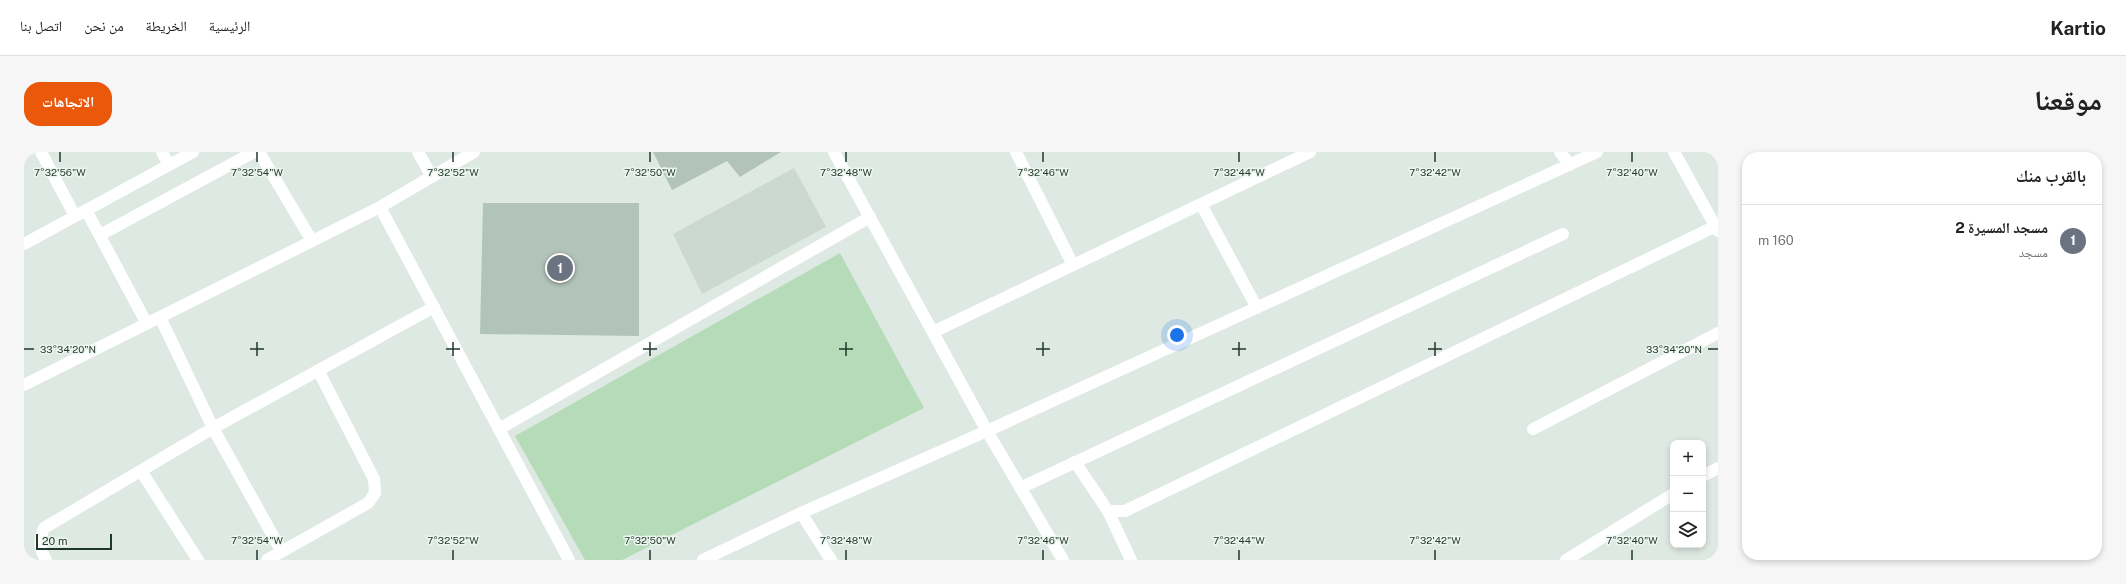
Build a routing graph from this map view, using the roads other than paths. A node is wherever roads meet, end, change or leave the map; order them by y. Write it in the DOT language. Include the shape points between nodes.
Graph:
graph roads {
  1 [pos="41,152"];
  2 [pos="162,152"];
  3 [pos="193,152"];
  4 [pos="254,152"];
  5 [pos="259,152"];
  6 [pos="418,152"];
  7 [pos="474,152"];
  8 [pos="834,152"];
  9 [pos="1016,152"];
  10 [pos="1310,152"];
  11 [pos="1560,152"];
  12 [pos="1597,152"];
  13 [pos="1674,152"];
  14 [pos="169,165"];
  15 [pos="1570,165"];
  16 [pos="432,177"];
  17 [pos="1201,204"];
  18 [pos="380,207"];
  19 [pos="86,210"];
  20 [pos="75,216"];
  21 [pos="870,217"];
  22 [pos="1717,228"];
  23 [pos="1563,234"];
  24 [pos="100,235"];
  25 [pos="312,241"];
  26 [pos="24,244"];
  27 [pos="1073,265"];
  28 [pos="434,307"];
  29 [pos="1256,308"];
  30 [pos="160,317"];
  31 [pos="147,324"];
  32 [pos="933,332"];
  33 [pos="1718,333"];
  34 [pos="318,370"];
  35 [pos="24,385"];
  36 [pos="213,428"];
  37 [pos="1533,428"];
  38 [pos="499,429"];
  39 [pos="987,431"];
  40 [pos="1076,462"];
  41 [pos="1718,468"];
  42 [pos="141,471"];
  43 [pos="1706,474"];
  44 [pos="1020,488"];
  45 [pos="1670,496"];
  46 [pos="1108,511"];
  47 [pos="802,513"];
  48 [pos="282,552"];
  49 [pos="46,560"];
  50 [pos="198,560"];
  51 [pos="267,560"];
  52 [pos="569,560"];
  53 [pos="703,560"];
  54 [pos="831,560"];
  55 [pos="1063,560"];
  56 [pos="1131,560"];
  57 [pos="1566,560"];
  1 -- 20 [label="street"];
  2 -- 14 [label="street"];
  3 -- 14 [label="street"];
  4 -- 24 [label="street"];
  5 -- 25 [label="street"];
  6 -- 16 [label="street"];
  7 -- 16 [label="street"];
  8 -- 21 [label="street"];
  9 -- 27 [label="street"];
  10 -- 17 [label="street"];
  11 -- 15 [label="street"];
  12 -- 15 [label="street"];
  13 -- 22 [label="street"];
  14 -- 19 [label="street"];
  15 -- 29 [label="street"];
  16 -- 18 [label="street"];
  17 -- 27 [label="street"];
  17 -- 29 [label="street"];
  18 -- 25 [label="street"];
  18 -- 28 [label="street"];
  19 -- 20 [label="street"];
  19 -- 24 [label="street"];
  20 -- 26 [label="street"];
  21 -- 32 [label="street"];
  21 -- 38 [label="street"];
  22 -- 46 [label="street" via="1125,511"];
  23 -- 40 [label="street"];
  24 -- 31 [label="street"];
  25 -- 30 [label="street"];
  27 -- 32 [label="street"];
  28 -- 34 [label="street"];
  28 -- 38 [label="street"];
  29 -- 39 [label="street"];
  30 -- 31 [label="street"];
  30 -- 36 [label="street"];
  31 -- 35 [label="street"];
  32 -- 39 [label="street"];
  33 -- 37 [label="street"];
  34 -- 36 [label="street"];
  34 -- 48 [label="street" via="374,479 375,493 368,503"];
  36 -- 42 [label="street"];
  36 -- 48 [label="street"];
  38 -- 52 [label="street"];
  39 -- 44 [label="street"];
  39 -- 47 [label="street"];
  40 -- 44 [label="street"];
  40 -- 46 [label="street"];
  41 -- 43 [label="street"];
  42 -- 49 [label="street" via="44,528 39,539"];
  42 -- 50 [label="street"];
  44 -- 55 [label="street"];
  45 -- 57 [label="street"];
  46 -- 56 [label="street"];
  47 -- 53 [label="street"];
  47 -- 54 [label="street"];
  48 -- 51 [label="street"];
}
